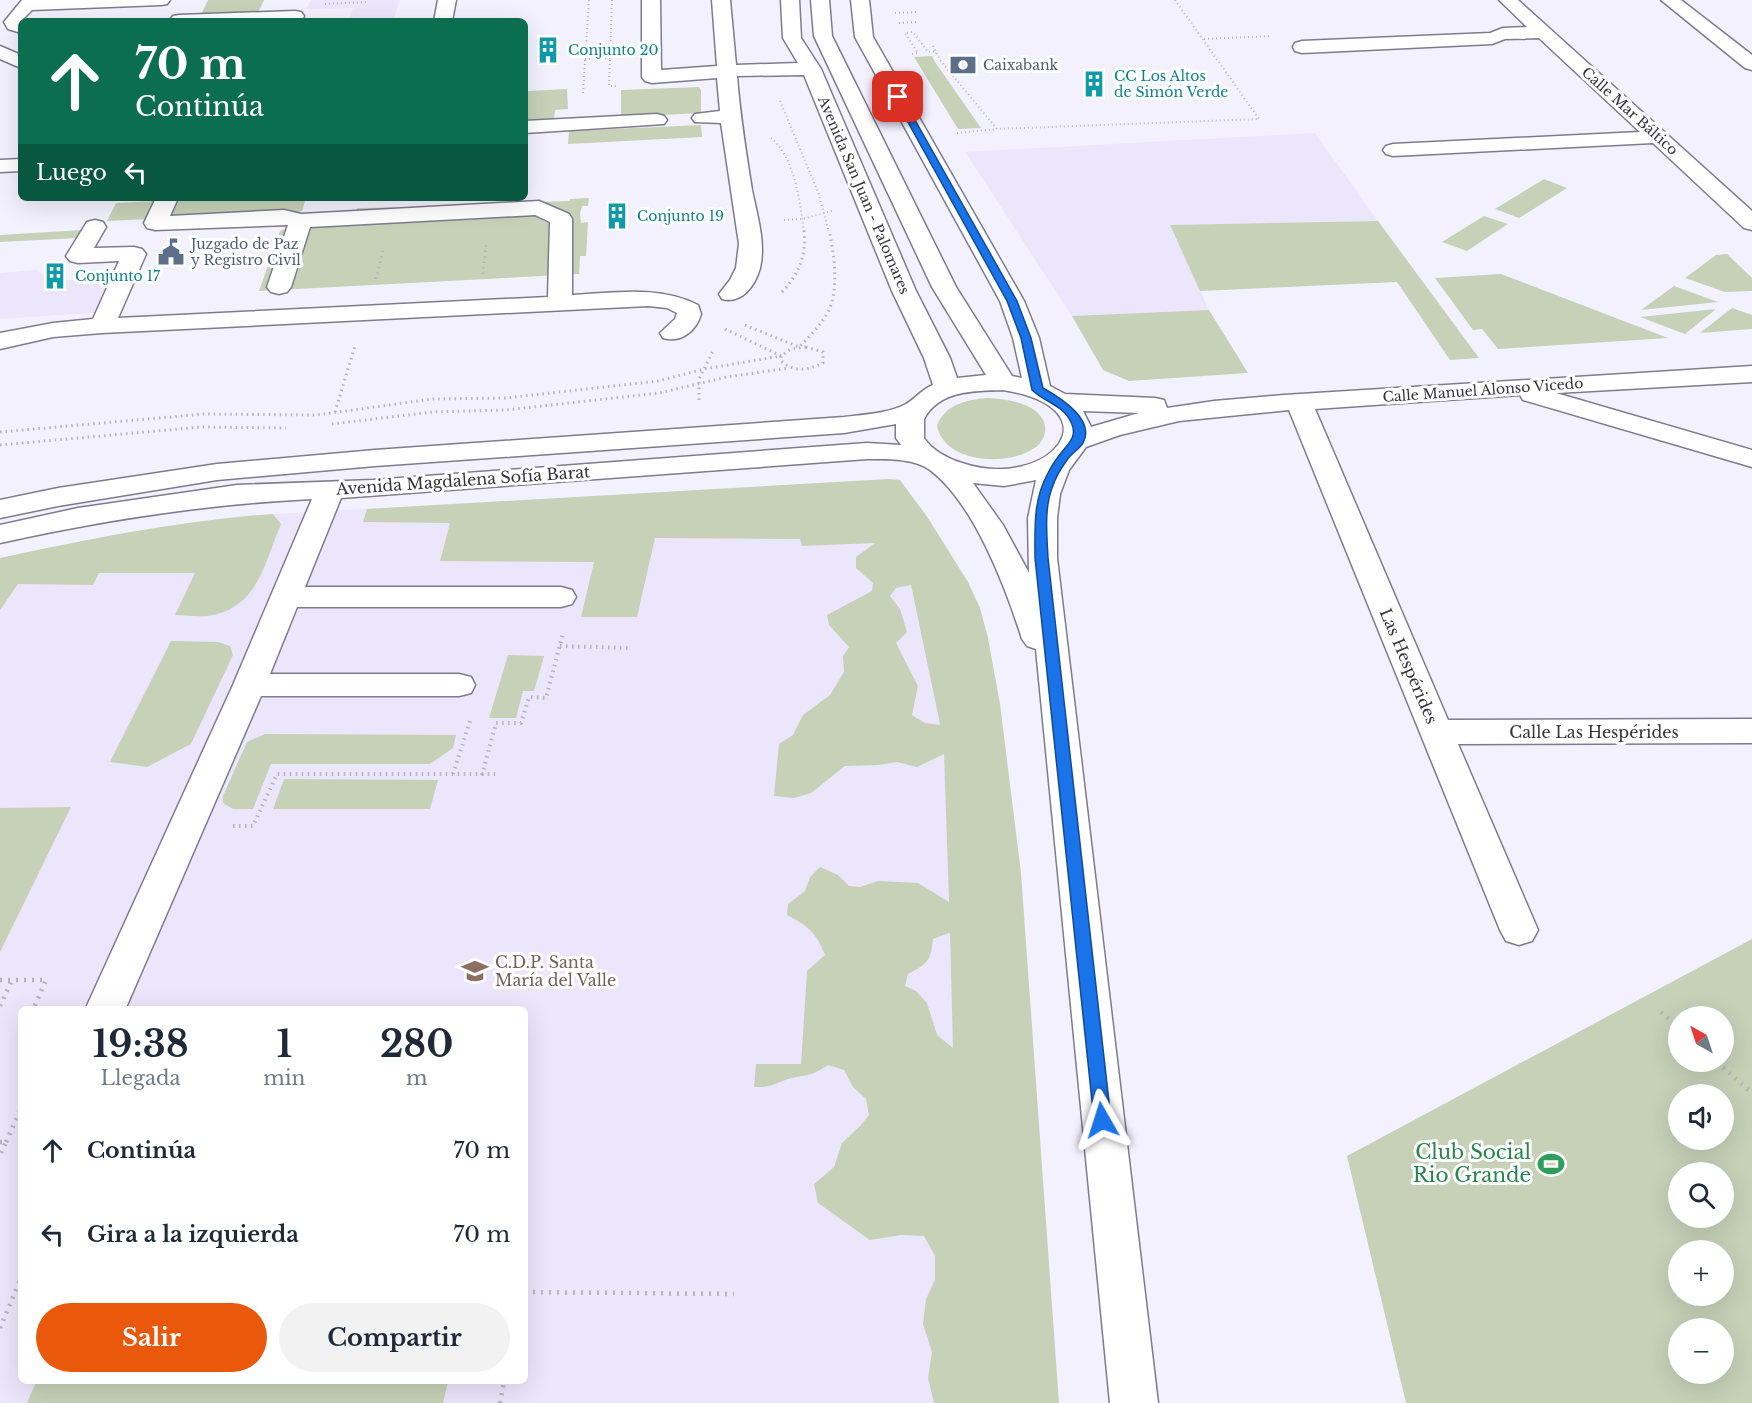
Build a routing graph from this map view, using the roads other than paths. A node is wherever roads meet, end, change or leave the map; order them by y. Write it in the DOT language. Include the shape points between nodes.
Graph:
graph roads {
  1 [pos="161,0"];
  2 [pos="193,0"];
  3 [pos="447,0"];
  4 [pos="651,0"];
  5 [pos="721,0"];
  6 [pos="790,0"];
  7 [pos="820,0"];
  8 [pos="860,0"];
  9 [pos="1508,0"];
  10 [pos="1670,0"];
  11 [pos="29,3"];
  12 [pos="181,18"];
  13 [pos="236,18"];
  14 [pos="294,18"];
  15 [pos="444,18"];
  16 [pos="18,27"];
  17 [pos="18,28"];
  18 [pos="1544,32"];
  19 [pos="0,37"];
  20 [pos="1302,47"];
  21 [pos="0,52"];
  22 [pos="18,61"];
  23 [pos="1752,64"];
  24 [pos="811,69"];
  25 [pos="726,71"];
  26 [pos="730,116"];
  27 [pos="702,118"];
  28 [pos="657,120"];
  29 [pos="528,127"];
  30 [pos="1658,136"];
  31 [pos="1393,150"];
  32 [pos="18,165"];
  33 [pos="0,166"];
  34 [pos="166,201"];
  35 [pos="292,212"];
  36 [pos="1752,223"];
  37 [pos="95,226"];
  38 [pos="279,287"];
  39 [pos="731,294"];
  40 [pos="560,303"];
  41 [pos="102,326"];
  42 [pos="672,333"];
  43 [pos="0,341"];
  44 [pos="1752,374"];
  45 [pos="1003,382"];
  46 [pos="1508,387"];
  47 [pos="948,388"];
  48 [pos="1049,396"];
  49 [pos="1299,402"];
  50 [pos="1214,408"];
  51 [pos="915,410"];
  52 [pos="1070,450"];
  53 [pos="1752,459"];
  54 [pos="934,461"];
  55 [pos="330,490"];
  56 [pos="0,509"];
  57 [pos="0,534"];
  58 [pos="286,597"];
  59 [pos="561,597"];
  60 [pos="249,685"];
  61 [pos="459,685"];
  62 [pos="1056,695"];
  63 [pos="1752,731"];
  64 [pos="1437,732"];
  65 [pos="1519,930"];
  66 [pos="107,1006"];
  67 [pos="1134,1403"];
  1 -- 11 [label="street"];
  2 -- 12 [label="street"];
  3 -- 15 [label="street"];
  4 -- 25 [label="street" via="652,77"];
  5 -- 25 [label="street"];
  6 -- 24 [label="street, Avenida San Juan - Palomares" via="792,38"];
  7 -- 45 [label="street, Avenida San Juan - Palomares" via="823,36 944,287"];
  8 -- 48 [label="street" via="864,37 1012,301"];
  9 -- 18 [label="street, Calle Mar Báltico"];
  10 -- 23 [label="street"];
  11 -- 16 [label="street" via="14,21"];
  13 -- 14 [label="street"];
  17 -- 19 [label="street"];
  18 -- 20 [label="street"];
  18 -- 30 [label="street, Calle Mar Báltico"];
  21 -- 22 [label="street"];
  24 -- 25 [label="street"];
  24 -- 47 [label="street, Avenida San Juan - Palomares"];
  25 -- 26 [label="street"];
  26 -- 27 [label="street"];
  26 -- 39 [label="street" via="750,244 748,268"];
  28 -- 29 [label="street" via="607,114 582,124"];
  30 -- 31 [label="street"];
  30 -- 36 [label="street, Calle Mar Báltico"];
  32 -- 33 [label="street"];
  34 -- 35 [label="street" via="155,223"];
  35 -- 38 [label="street"];
  35 -- 40 [label="street" via="539,208 561,219"];
  37 -- 41 [label="street" via="78,256 134,254"];
  40 -- 41 [label="street"];
  40 -- 42 [label="street" via="672,301 685,306 690,314 685,324"];
  41 -- 43 [label="street" via="53,330"];
  44 -- 46 [label="street, Calle Manuel Alonso Vicedo"];
  45 -- 47 [label="street, Calle Manuel Alonso Vicedo"];
  45 -- 48 [label="street, Calle Manuel Alonso Vicedo"];
  46 -- 49 [label="street, Calle Manuel Alonso Vicedo"];
  46 -- 53 [label="street"];
  47 -- 51 [label="street" via="922,401"];
  48 -- 50 [label="street, Calle Manuel Alonso Vicedo"];
  48 -- 52 [label="street" via="1075,419 1079,429"];
  49 -- 50 [label="street, Calle Manuel Alonso Vicedo"];
  49 -- 64 [label="street, Las Hespérides"];
  50 -- 52 [label="street, Calle Manuel Alonso Vicedo" via="1128,423"];
  51 -- 54 [label="street" via="909,419 908,433 915,446"];
  51 -- 56 [label="street, Avenida Magdalena Sofía Barat" via="844,425 217,472"];
  52 -- 54 [label="street, Avenida Magdalena Sofía Barat" via="1029,473 1003,477 975,475"];
  52 -- 62 [label="street" via="1045,490 1041,523"];
  54 -- 55 [label="street, Avenida Magdalena Sofía Barat" via="901,453 867,452"];
  54 -- 62 [label="street" via="968,492 991,528 1031,617"];
  55 -- 57 [label="street, Avenida Magdalena Sofía Barat" via="237,494 78,517"];
  55 -- 58 [label="street"];
  58 -- 59 [label="street"];
  58 -- 60 [label="street"];
  60 -- 61 [label="street"];
  60 -- 66 [label="street"];
  62 -- 67 [label="street"];
  63 -- 64 [label="street, Calle Las Hespérides"];
  64 -- 65 [label="street, Las Hespérides"];
}
